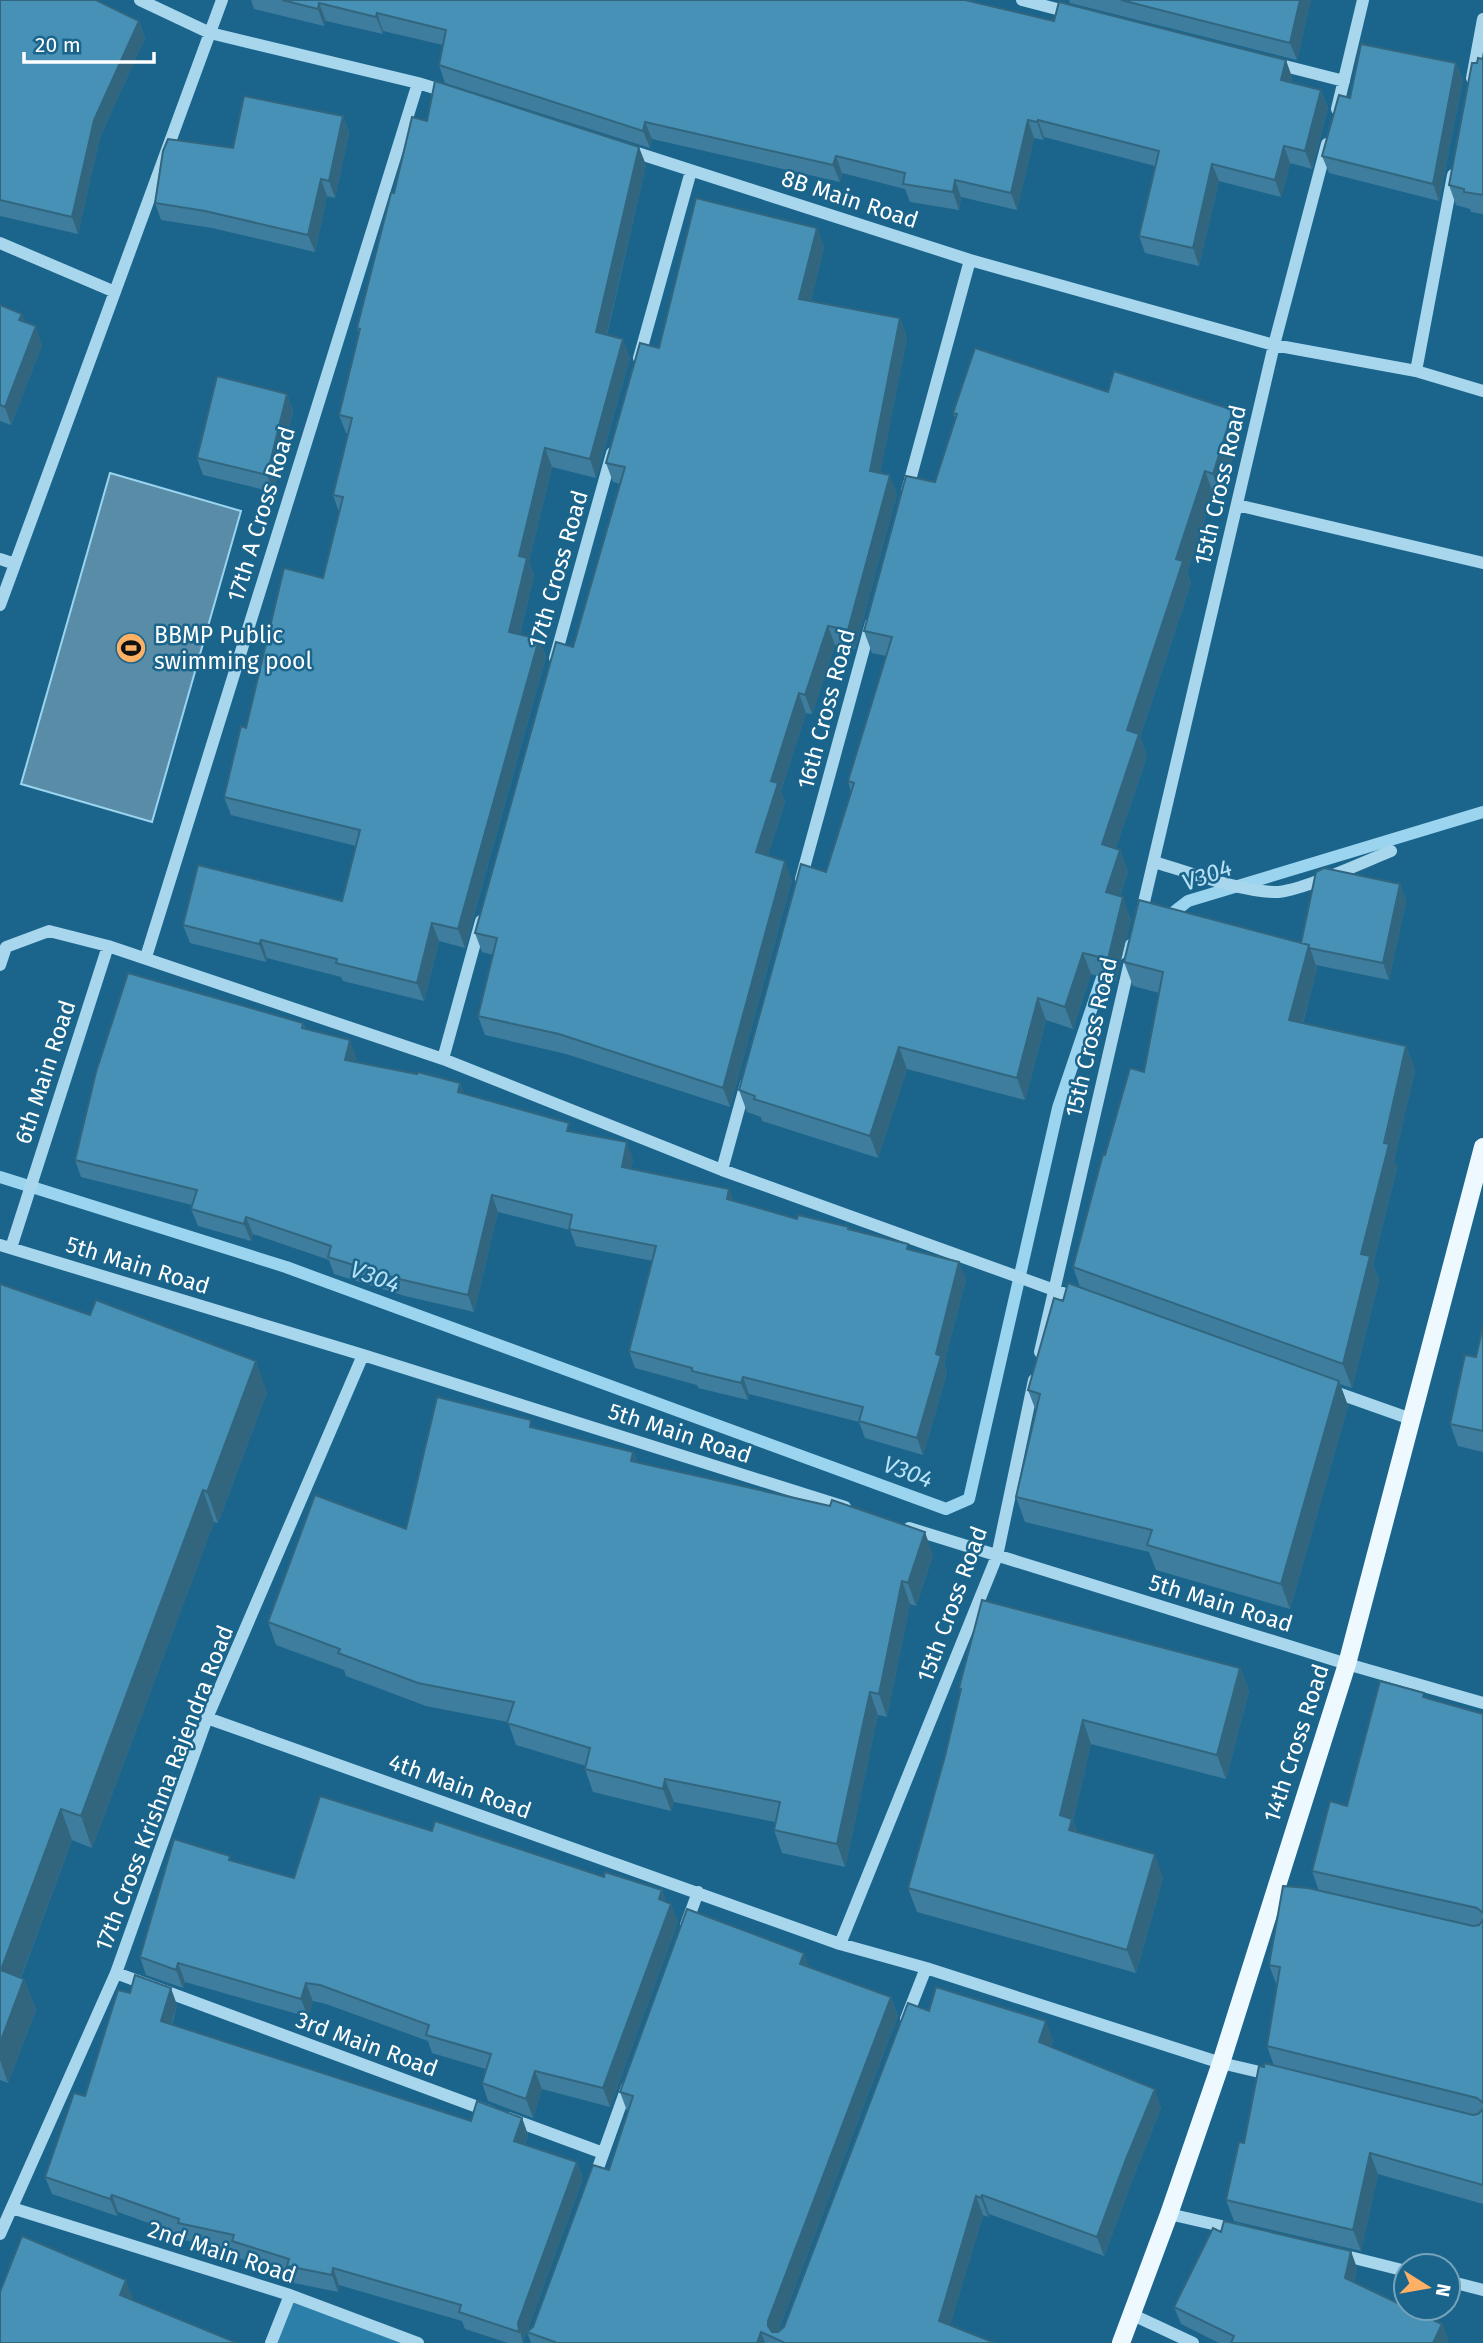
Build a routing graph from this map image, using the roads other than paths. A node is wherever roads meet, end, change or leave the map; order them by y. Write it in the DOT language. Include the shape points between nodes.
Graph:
graph roads {
  1 [pos="140,0"];
  2 [pos="222,0"];
  3 [pos="1022,0"];
  4 [pos="1363,0"];
  5 [pos="1089,17"];
  6 [pos="1483,19"];
  7 [pos="210,33"];
  8 [pos="1264,61"];
  9 [pos="1344,81"];
  10 [pos="418,83"];
  11 [pos="1470,86"];
  12 [pos="457,96"];
  13 [pos="613,146"];
  14 [pos="1455,168"];
  15 [pos="691,170"];
  16 [pos="0,243"];
  17 [pos="970,260"];
  18 [pos="114,292"];
  19 [pos="1274,345"];
  20 [pos="1416,371"];
  21 [pos="635,373"];
  22 [pos="1483,391"];
  23 [pos="616,440"];
  24 [pos="904,501"];
  25 [pos="1237,505"];
  26 [pos="0,559"];
  27 [pos="1483,563"];
  28 [pos="15,565"];
  29 [pos="0,605"];
  30 [pos="875,608"];
  31 [pos="552,669"];
  32 [pos="1391,851"];
  33 [pos="1154,862"];
  34 [pos="799,889"];
  35 [pos="484,911"];
  36 [pos="108,946"];
  37 [pos="146,957"];
  38 [pos="0,965"];
  39 [pos="443,1059"];
  40 [pos="748,1076"];
  41 [pos="1483,1147"];
  42 [pos="722,1170"];
  43 [pos="6,1247"];
  44 [pos="1053,1290"];
  45 [pos="1091,1303"];
  46 [pos="363,1355"];
  47 [pos="1322,1387"];
  48 [pos="1411,1419"];
  49 [pos="859,1512"];
  50 [pos="897,1524"];
  51 [pos="997,1556"];
  52 [pos="1347,1664"];
  53 [pos="1483,1703"];
  54 [pos="208,1718"];
  55 [pos="698,1892"];
  56 [pos="684,1931"];
  57 [pos="840,1944"];
  58 [pos="926,1968"];
  59 [pos="116,1973"];
  60 [pos="901,2033"];
  61 [pos="1221,2063"];
  62 [pos="632,2075"];
  63 [pos="1286,2079"];
  64 [pos="603,2154"];
  65 [pos="589,2191"];
  66 [pos="12,2208"];
  67 [pos="1169,2214"];
  68 [pos="1248,2233"];
  69 [pos="0,2234"];
  70 [pos="1327,2252"];
  71 [pos="1392,2268"];
  72 [pos="1462,2285"];
  73 [pos="1483,2290"];
  74 [pos="290,2295"];
  75 [pos="1133,2315"];
  76 [pos="271,2343"];
  77 [pos="418,2343"];
  78 [pos="1121,2343"];
  79 [pos="1193,2343"];
  1 -- 7 [label="street"];
  2 -- 7 [label="street"];
  3 -- 5 [label="street"];
  4 -- 9 [label="street, 15th Cross Road"];
  6 -- 11 [label="street"];
  7 -- 10 [label="street"];
  7 -- 18 [label="street"];
  8 -- 9 [label="street"];
  9 -- 19 [label="street, 15th Cross Road"];
  10 -- 12 [label="street"];
  10 -- 37 [label="street, 17th A Cross Road"];
  13 -- 15 [label="street, 8B Main Road"];
  14 -- 20 [label="street"];
  15 -- 17 [label="street, 8B Main Road"];
  15 -- 21 [label="street"];
  16 -- 18 [label="street"];
  17 -- 19 [label="street, 8B Main Road"];
  17 -- 24 [label="street"];
  18 -- 28 [label="street"];
  19 -- 20 [label="street, 8B Main Road"];
  19 -- 25 [label="street, 15th Cross Road"];
  20 -- 22 [label="street, 8B Main Road"];
  23 -- 31 [label="street, 17th Cross Road"];
  25 -- 27 [label="street"];
  25 -- 33 [label="street, 15th Cross Road"];
  26 -- 28 [label="street"];
  28 -- 29 [label="street"];
  30 -- 34 [label="street, 16th Cross Road"];
  32 -- 33 [label="street" via="1277,893"];
  33 -- 44 [label="street, 15th Cross Road"];
  35 -- 39 [label="street"];
  36 -- 37 [label="street"];
  36 -- 38 [label="street" via="49,931 6,947"];
  36 -- 43 [label="street, 6th Main Road"];
  37 -- 39 [label="street"];
  39 -- 42 [label="street"];
  40 -- 42 [label="street"];
  41 -- 48 [label="main road, 14th Cross Road"];
  42 -- 44 [label="street"];
  43 -- 46 [label="street, 5th Main Road"];
  44 -- 45 [label="street"];
  44 -- 51 [label="street, 15th Cross Road"];
  46 -- 49 [label="street, 5th Main Road"];
  46 -- 54 [label="street, 17th Cross Krishna Rajendra Road"];
  47 -- 48 [label="street"];
  48 -- 52 [label="main road, 14th Cross Road"];
  50 -- 51 [label="street, 5th Main Road"];
  51 -- 52 [label="street, 5th Main Road"];
  51 -- 57 [label="street, 15th Cross Road"];
  52 -- 53 [label="street, 5th Main Road"];
  52 -- 61 [label="main road, 14th Cross Road" via="1281,1892"];
  54 -- 55 [label="street, 4th Main Road"];
  54 -- 59 [label="street, 17th Cross Krishna Rajendra Road"];
  55 -- 56 [label="street"];
  55 -- 57 [label="street, 4th Main Road"];
  57 -- 58 [label="street, 4th Main Road"];
  58 -- 60 [label="street"];
  58 -- 61 [label="street, 4th Main Road"];
  59 -- 64 [label="street, 3rd Main Road"];
  59 -- 66 [label="street, 17th Cross Krishna Rajendra Road"];
  61 -- 63 [label="street, 4th Main Road"];
  61 -- 67 [label="main road, 14th Cross Road"];
  62 -- 64 [label="street"];
  64 -- 65 [label="street"];
  66 -- 69 [label="street, 17th Cross Krishna Rajendra Road"];
  66 -- 74 [label="street, 2nd Main Road"];
  67 -- 68 [label="street"];
  67 -- 75 [label="main road, 14th Cross Road"];
  70 -- 71 [label="street"];
  72 -- 73 [label="street"];
  74 -- 76 [label="street"];
  74 -- 77 [label="street, 2nd Main Road"];
  75 -- 78 [label="main road, 14th Cross Road"];
  75 -- 79 [label="street"];
}
